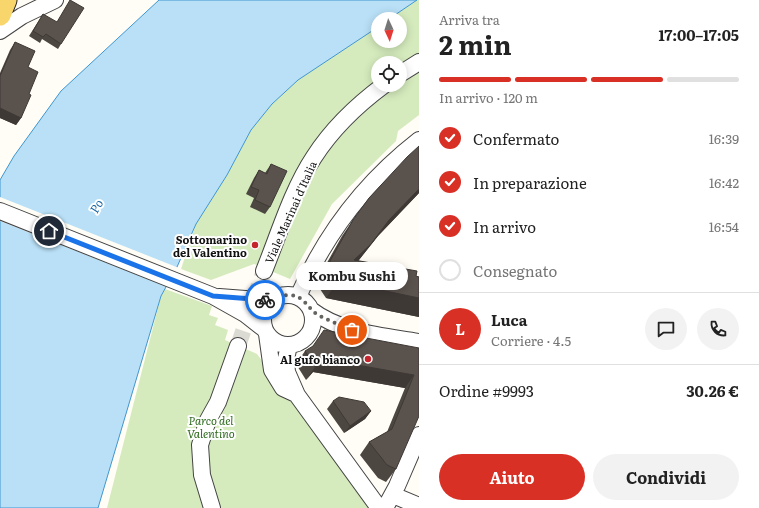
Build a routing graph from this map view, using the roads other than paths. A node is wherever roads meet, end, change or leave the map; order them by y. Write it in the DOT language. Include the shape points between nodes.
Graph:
graph roads {
  1 [pos="6,0"];
  2 [pos="55,0"];
  3 [pos="0,15"];
  4 [pos="0,31"];
  5 [pos="419,62"];
  6 [pos="407,70"];
  7 [pos="376,92"];
  8 [pos="419,140"];
  9 [pos="412,153"];
  10 [pos="0,211"];
  11 [pos="264,271"];
  12 [pos="213,296"];
  13 [pos="298,297"];
  14 [pos="272,300"];
  15 [pos="311,310"];
  16 [pos="352,330"];
  17 [pos="265,331"];
  18 [pos="309,334"];
  19 [pos="419,342"];
  20 [pos="238,346"];
  21 [pos="289,346"];
  22 [pos="297,395"];
  23 [pos="419,435"];
  24 [pos="389,502"];
  25 [pos="419,506"];
  26 [pos="209,507"];
  27 [pos="379,508"];
  1 -- 3 [label="main road"];
  2 -- 4 [label="street" via="22,16"];
  5 -- 6 [label="street"];
  7 -- 11 [label="street, Viale Marinai d'Italia" via="348,115 314,157 302,178"];
  8 -- 9 [label="street"];
  9 -- 13 [label="street" via="366,188 317,258"];
  10 -- 12 [label="street"];
  12 -- 14 [label="street"];
  12 -- 17 [label="street" via="245,314"];
  13 -- 14 [label="street" via="284,295"];
  13 -- 15 [label="street" via="308,304"];
  14 -- 17 [label="street" via="263,316"];
  15 -- 16 [label="street"];
  15 -- 18 [label="street" via="314,322"];
  16 -- 18 [label="street"];
  16 -- 19 [label="street"];
  17 -- 21 [label="street" via="273,341"];
  17 -- 22 [label="street" via="274,375 283,388"];
  18 -- 21 [label="street" via="301,342"];
  20 -- 26 [label="street" via="200,445 202,474"];
  21 -- 22 [label="street" via="287,372"];
  22 -- 27 [label="street"];
  23 -- 24 [label="street"];
  24 -- 25 [label="street"];
}
